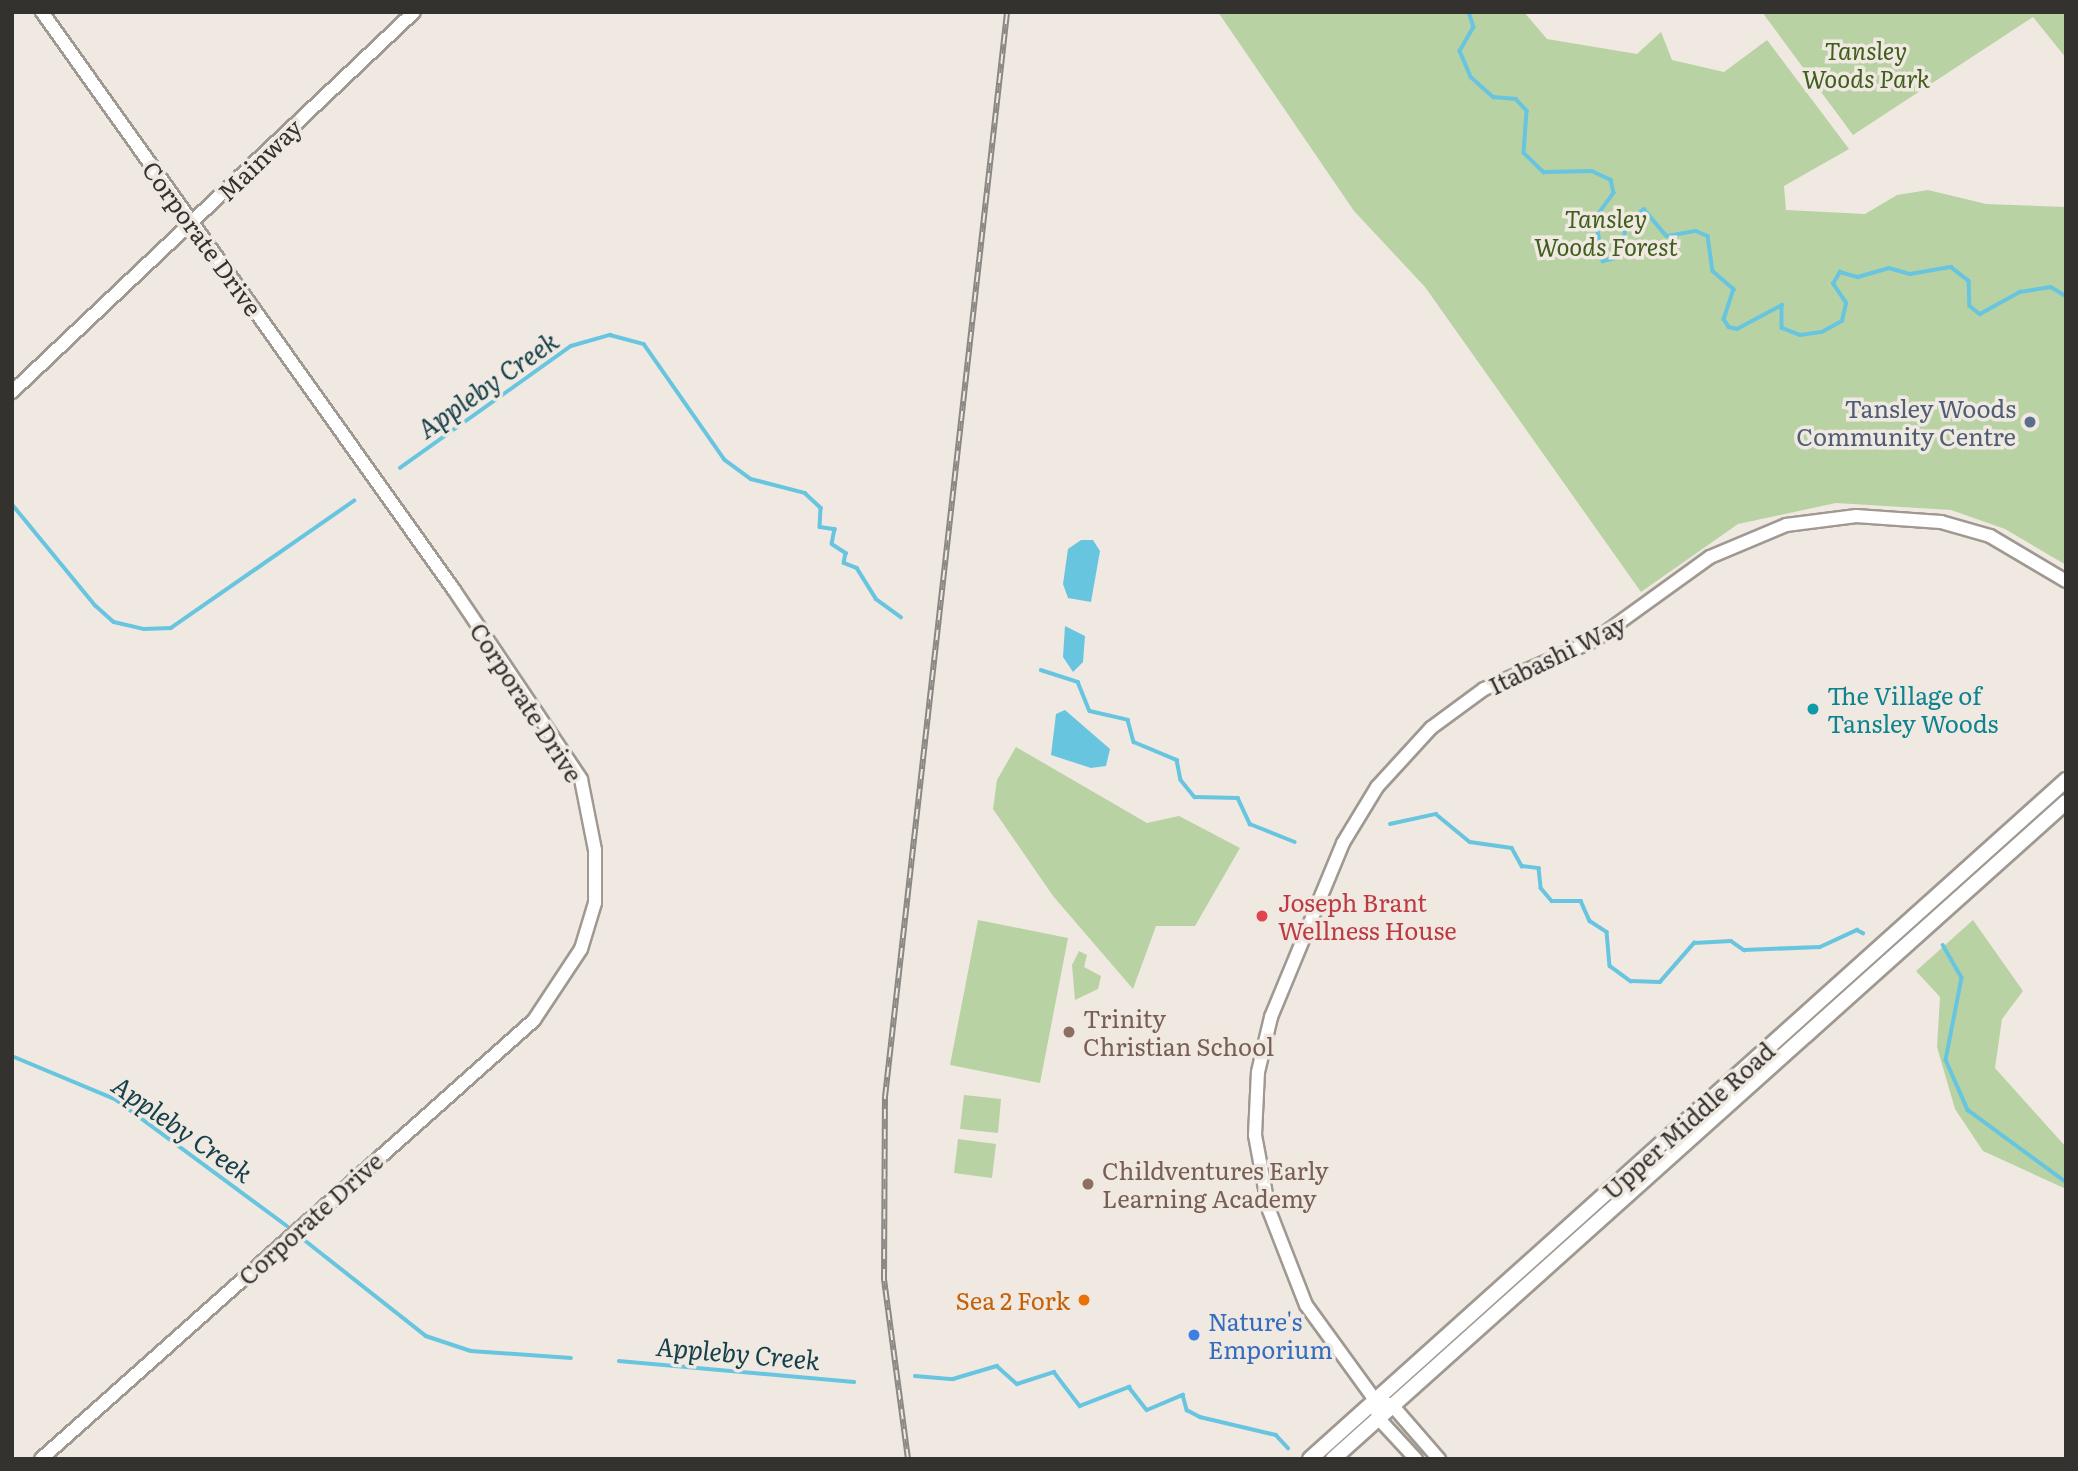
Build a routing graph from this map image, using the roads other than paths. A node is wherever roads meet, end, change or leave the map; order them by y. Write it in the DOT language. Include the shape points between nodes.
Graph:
graph roads {
  1 [pos="42,12"];
  2 [pos="414,12"];
  3 [pos="192,223"];
  4 [pos="12,392"];
  5 [pos="2066,581"];
  6 [pos="2066,780"];
  7 [pos="2066,802"];
  8 [pos="1375,1400"];
  9 [pos="1392,1405"];
  10 [pos="1378,1418"];
  11 [pos="41,1459"];
  12 [pos="1310,1459"];
  13 [pos="1333,1459"];
  14 [pos="1416,1459"];
  15 [pos="1439,1459"];
  1 -- 3 [label="street, Corporate Drive"];
  2 -- 3 [label="street, Mainway"];
  3 -- 4 [label="street, Mainway"];
  3 -- 11 [label="street, Corporate Drive" via="581,779 596,850 595,903 581,949 534,1020"];
  5 -- 8 [label="street, Itabashi Way" via="1990,536 1941,522 1856,516 1777,528 1710,557 1612,632 1485,689 1432,728 1385,777 1343,843 1281,990 1264,1043 1255,1107 1263,1186 1292,1272 1320,1332"];
  6 -- 8 [label="main road, Upper Middle Road"];
  7 -- 9 [label="main road, Upper Middle Road"];
  8 -- 9 [label="street"];
  8 -- 10 [label="street"];
  8 -- 12 [label="main road, Upper Middle Road"];
  9 -- 10 [label="main road, Upper Middle Road"];
  9 -- 15 [label="street"];
  10 -- 13 [label="main road"];
  10 -- 14 [label="street"];
}
